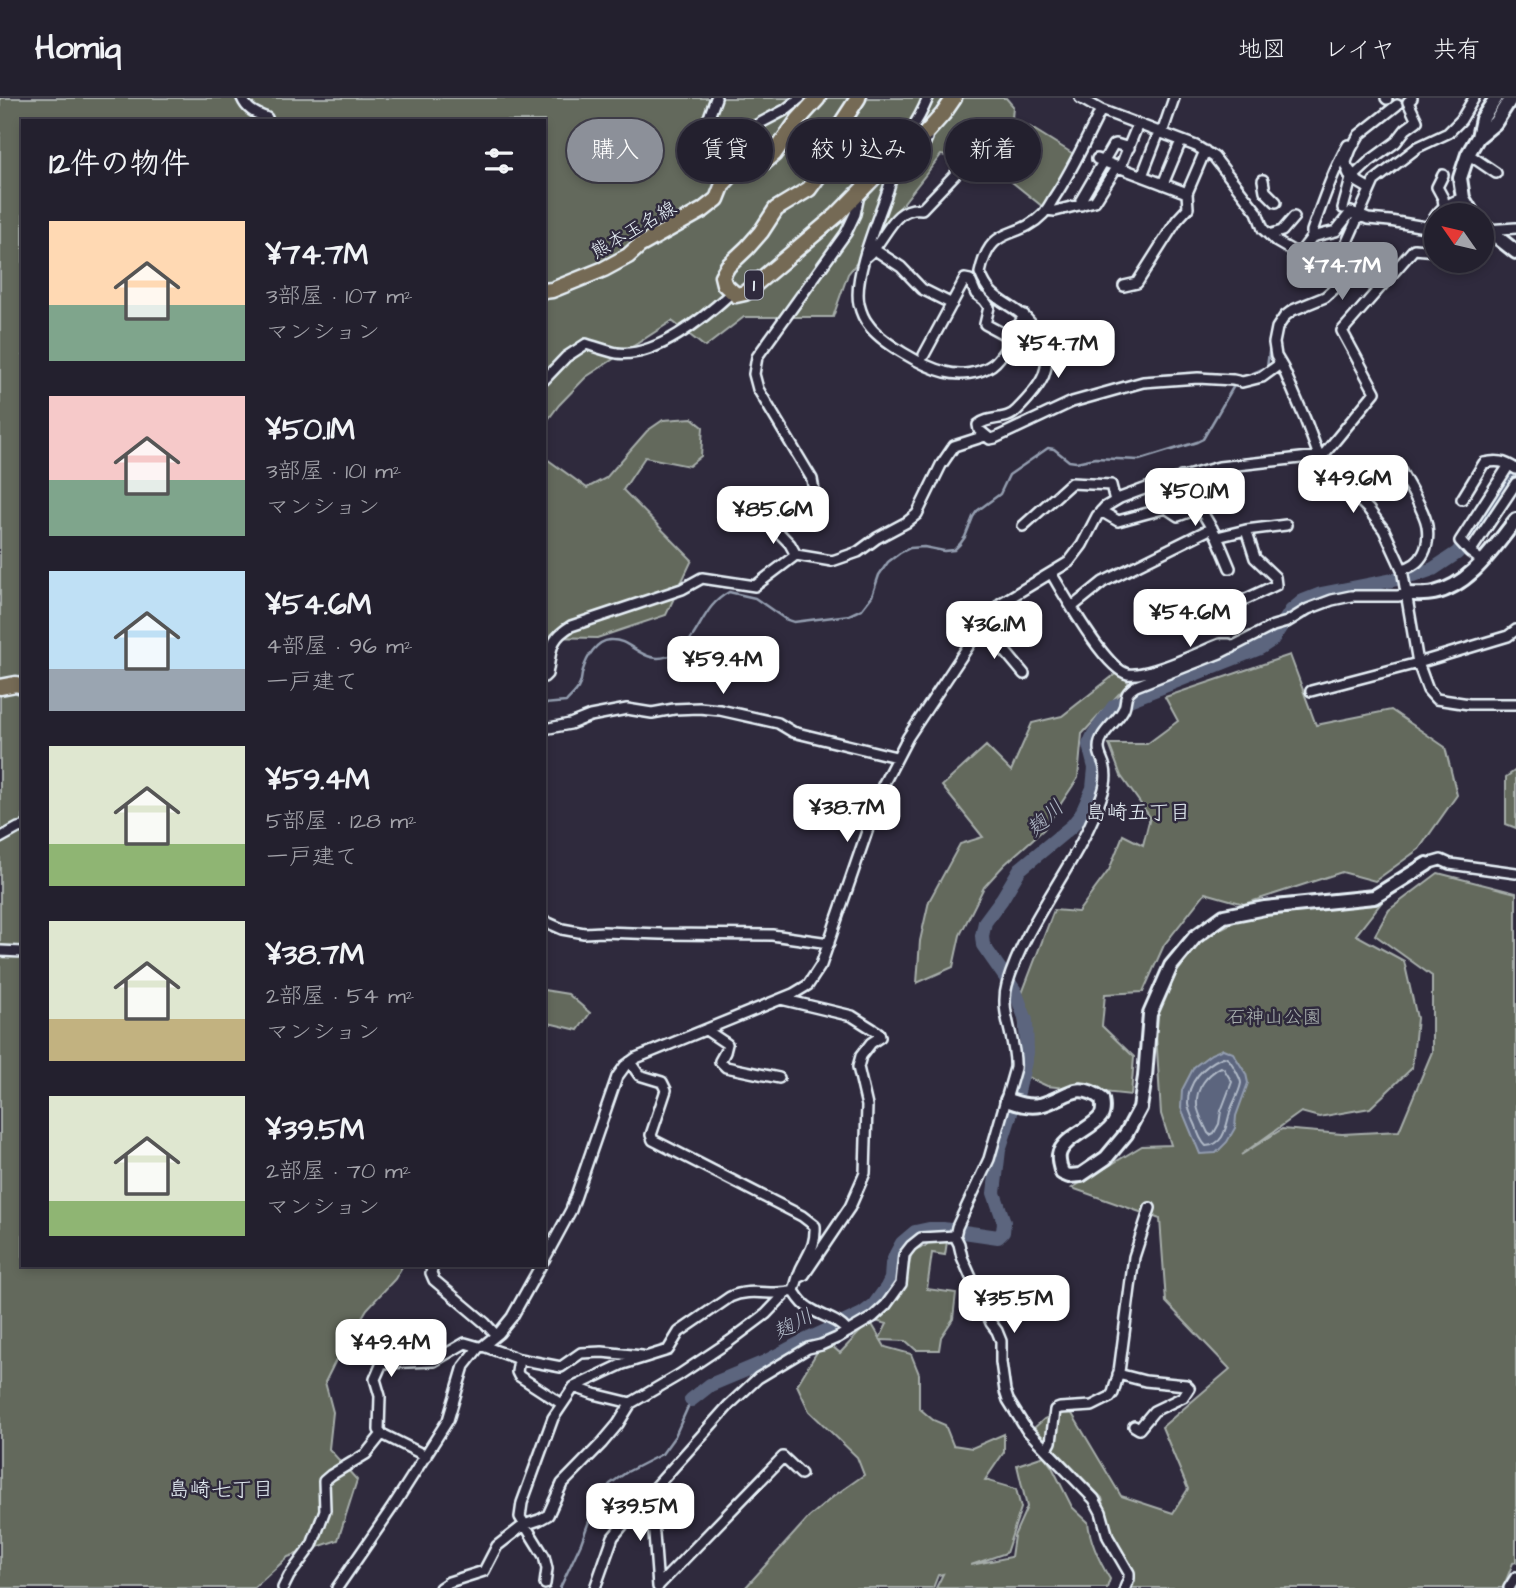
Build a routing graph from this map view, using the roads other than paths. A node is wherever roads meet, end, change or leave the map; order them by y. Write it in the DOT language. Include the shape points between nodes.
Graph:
graph roads {
  1 [pos="242,98"];
  2 [pos="716,98"];
  3 [pos="800,98"];
  4 [pos="818,98"];
  5 [pos="858,98"];
  6 [pos="928,98"];
  7 [pos="954,98"];
  8 [pos="1080,98"];
  9 [pos="1174,98"];
  10 [pos="1412,98"];
  11 [pos="1474,98"];
  12 [pos="1496,98"];
  13 [pos="1511,98"];
  14 [pos="1397,105"];
  15 [pos="1101,110"];
  16 [pos="267,118"];
  17 [pos="917,119"];
  18 [pos="1138,124"];
  19 [pos="931,127"];
  20 [pos="1161,132"];
  21 [pos="1355,134"];
  22 [pos="1478,137"];
  23 [pos="1181,141"];
  24 [pos="1129,148"];
  25 [pos="1205,150"];
  26 [pos="1468,154"];
  27 [pos="1100,160"];
  28 [pos="1119,167"];
  29 [pos="1347,167"];
  30 [pos="1496,173"];
  31 [pos="1443,175"];
  32 [pos="1142,176"];
  33 [pos="1354,176"];
  34 [pos="1263,180"];
  35 [pos="870,182"];
  36 [pos="890,182"];
  37 [pos="948,182"];
  38 [pos="1163,184"];
  39 [pos="1367,188"];
  40 [pos="1187,193"];
  41 [pos="859,194"];
  42 [pos="1463,198"];
  43 [pos="1276,202"];
  44 [pos="1444,203"];
  45 [pos="1449,203"];
  46 [pos="1466,203"];
  47 [pos="1081,205"];
  48 [pos="1046,210"];
  49 [pos="1353,213"];
  50 [pos="1294,217"];
  51 [pos="1424,227"];
  52 [pos="1494,228"];
  53 [pos="1516,228"];
  54 [pos="1269,235"];
  55 [pos="1494,236"];
  56 [pos="1312,237"];
  57 [pos="874,250"];
  58 [pos="1424,250"];
  59 [pos="1516,252"];
  60 [pos="865,257"];
  61 [pos="1124,286"];
  62 [pos="546,291"];
  63 [pos="736,295"];
  64 [pos="952,304"];
  65 [pos="1024,315"];
  66 [pos="1010,338"];
  67 [pos="924,355"];
  68 [pos="1280,364"];
  69 [pos="546,378"];
  70 [pos="985,436"];
  71 [pos="1319,456"];
  72 [pos="1512,466"];
  73 [pos="1400,470"];
  74 [pos="1181,477"];
  75 [pos="1516,483"];
  76 [pos="1462,499"];
  77 [pos="1115,501"];
  78 [pos="1200,508"];
  79 [pos="1101,511"];
  80 [pos="1516,520"];
  81 [pos="1286,524"];
  82 [pos="1023,526"];
  83 [pos="1246,530"];
  84 [pos="1215,532"];
  85 [pos="1466,548"];
  86 [pos="796,555"];
  87 [pos="1482,561"];
  88 [pos="1230,568"];
  89 [pos="1402,570"];
  90 [pos="1051,573"];
  91 [pos="1406,588"];
  92 [pos="1246,598"];
  93 [pos="1072,607"];
  94 [pos="979,628"];
  95 [pos="1516,630"];
  96 [pos="1232,648"];
  97 [pos="1418,663"];
  98 [pos="1024,674"];
  99 [pos="546,675"];
  100 [pos="21,685"];
  101 [pos="0,687"];
  102 [pos="1311,691"];
  103 [pos="1516,704"];
  104 [pos="546,729"];
  105 [pos="896,757"];
  106 [pos="21,827"];
  107 [pos="0,838"];
  108 [pos="1427,864"];
  109 [pos="1516,873"];
  110 [pos="546,922"];
  111 [pos="829,943"];
  112 [pos="0,951"];
  113 [pos="21,952"];
  114 [pos="781,999"];
  115 [pos="706,1030"];
  116 [pos="630,1062"];
  117 [pos="779,1078"];
  118 [pos="1007,1101"];
  119 [pos="1150,1208"];
  120 [pos="956,1233"];
  121 [pos="546,1256"];
  122 [pos="432,1267"];
  123 [pos="540,1267"];
  124 [pos="798,1278"];
  125 [pos="790,1292"];
  126 [pos="847,1330"];
  127 [pos="496,1335"];
  128 [pos="481,1347"];
  129 [pos="648,1357"];
  130 [pos="519,1359"];
  131 [pos="1118,1374"];
  132 [pos="574,1387"];
  133 [pos="631,1403"];
  134 [pos="562,1404"];
  135 [pos="1134,1426"];
  136 [pos="382,1434"];
  137 [pos="1047,1449"];
  138 [pos="426,1455"];
  139 [pos="801,1474"];
  140 [pos="648,1495"];
  141 [pos="524,1525"];
  142 [pos="1516,1577"];
  143 [pos="545,1584"];
  144 [pos="658,1587"];
  145 [pos="283,1588"];
  146 [pos="337,1588"];
  147 [pos="440,1588"];
  148 [pos="595,1588"];
  149 [pos="1125,1588"];
  150 [pos="1509,1588"];
  1 -- 16 [label="street" via="251,112"];
  2 -- 3 [label="street" via="698,156"];
  4 -- 62 [label="main road, 熊本玉名線" via="774,154 734,172 717,199 703,210 604,269"];
  5 -- 63 [label="main road, 1" via="809,189 776,209 728,266 722,276 724,284"];
  6 -- 17 [label="street"];
  7 -- 19 [label="main road, 1"];
  8 -- 15 [label="street"];
  9 -- 20 [label="street"];
  10 -- 33 [label="street" via="1408,106 1417,121"];
  11 -- 39 [label="street" via="1448,133 1406,155"];
  12 -- 22 [label="street" via="1482,119"];
  13 -- 22 [label="street" via="1495,123"];
  14 -- 29 [label="street" via="1359,135"];
  15 -- 18 [label="street"];
  15 -- 48 [label="street"];
  18 -- 20 [label="street"];
  18 -- 24 [label="street"];
  20 -- 23 [label="street"];
  20 -- 32 [label="street"];
  21 -- 56 [label="street" via="1326,190"];
  22 -- 26 [label="street"];
  23 -- 25 [label="street"];
  23 -- 38 [label="street"];
  24 -- 27 [label="street" via="1113,145"];
  24 -- 28 [label="street"];
  25 -- 40 [label="street"];
  25 -- 54 [label="street" via="1257,212"];
  26 -- 30 [label="street"];
  26 -- 42 [label="street" via="1460,178"];
  27 -- 28 [label="street"];
  27 -- 47 [label="street"];
  28 -- 32 [label="street"];
  28 -- 47 [label="street" via="1095,201"];
  29 -- 33 [label="street"];
  29 -- 49 [label="street"];
  31 -- 44 [label="street" via="1437,187"];
  32 -- 38 [label="street"];
  33 -- 39 [label="street"];
  34 -- 43 [label="street" via="1265,191"];
  35 -- 41 [label="main road, 1"];
  36 -- 60 [label="street"];
  37 -- 57 [label="street" via="922,209 900,214"];
  38 -- 40 [label="street"];
  39 -- 49 [label="street"];
  40 -- 61 [label="street" via="1188,208 1137,284"];
  41 -- 63 [label="main road, 1" via="746,293"];
  41 -- 86 [label="street" via="846,233 757,357 754,374 758,389 812,480 815,496 810,503 760,518"];
  42 -- 45 [label="street"];
  42 -- 46 [label="street"];
  47 -- 48 [label="street"];
  48 -- 65 [label="street" via="1024,228 996,240 982,261 980,273 992,295"];
  49 -- 51 [label="street"];
  49 -- 56 [label="street" via="1336,231"];
  49 -- 68 [label="street" via="1334,289 1289,313 1277,328 1274,343"];
  50 -- 54 [label="street" via="1282,231"];
  52 -- 53 [label="street"];
  54 -- 56 [label="street" via="1296,253"];
  55 -- 59 [label="street"];
  57 -- 60 [label="street"];
  57 -- 64 [label="street" via="901,267 922,289"];
  58 -- 71 [label="street" via="1414,249 1342,331 1375,392"];
  60 -- 66 [label="street" via="858,285 863,316 869,327 912,358 943,372 979,371 992,365"];
  63 -- 69 [label="street" via="730,294 670,339 639,351 618,353 586,344"];
  64 -- 66 [label="street" via="965,279 970,280 976,295 989,307 985,324"];
  64 -- 67 [label="street"];
  65 -- 66 [label="street"];
  65 -- 70 [label="street" via="1045,346 1045,373 1016,412 978,425"];
  68 -- 70 [label="street" via="1262,377 1236,381 1179,378 1143,382 1072,402 995,438"];
  68 -- 71 [label="street"];
  70 -- 86 [label="street" via="954,446 917,514 907,522 858,552 832,561"];
  71 -- 74 [label="street" via="1219,467"];
  71 -- 89 [label="street" via="1384,530"];
  72 -- 76 [label="street" via="1496,460 1484,463"];
  72 -- 85 [label="street" via="1460,541"];
  73 -- 89 [label="street" via="1427,525 1424,556"];
  74 -- 77 [label="street"];
  74 -- 78 [label="street"];
  75 -- 85 [label="street"];
  77 -- 79 [label="street"];
  77 -- 82 [label="street" via="1111,485 1071,483"];
  78 -- 79 [label="street" via="1178,516 1166,509 1118,521"];
  78 -- 84 [label="street"];
  79 -- 90 [label="street" via="1069,562"];
  80 -- 87 [label="street"];
  81 -- 83 [label="street"];
  83 -- 84 [label="street"];
  83 -- 92 [label="street" via="1255,558 1275,578 1276,585"];
  84 -- 88 [label="street"];
  84 -- 93 [label="street" via="1103,582"];
  85 -- 87 [label="street"];
  86 -- 99 [label="street" via="755,586 702,578 571,626 553,643"];
  87 -- 91 [label="street" via="1447,589 1430,594"];
  89 -- 91 [label="street"];
  90 -- 93 [label="street"];
  90 -- 94 [label="street" via="1001,603"];
  91 -- 96 [label="street" via="1398,596 1351,596 1308,609"];
  91 -- 97 [label="street"];
  93 -- 96 [label="street" via="1115,666 1128,674 1220,644"];
  94 -- 98 [label="street" via="989,632"];
  94 -- 105 [label="street"];
  95 -- 97 [label="street"];
  96 -- 118 [label="street" via="1136,686 1127,693 1124,708 1099,744 1106,777 1103,794 1006,987 1004,1001 1016,1055"];
  97 -- 102 [label="street"];
  97 -- 103 [label="street" via="1436,698 1469,704"];
  100 -- 101 [label="main road"];
  104 -- 105 [label="street" via="627,709 652,713 699,708 778,723 793,732"];
  105 -- 111 [label="street"];
  106 -- 107 [label="street"];
  108 -- 109 [label="street" via="1441,860"];
  108 -- 118 [label="street" via="1374,897 1224,916 1195,937 1171,966 1150,1014 1140,1108 1106,1158 1081,1175 1062,1172 1059,1152 1101,1116 1102,1099 1092,1091 1076,1090 1041,1104"];
  110 -- 111 [label="street" via="584,933 772,935"];
  111 -- 114 [label="street" via="808,985"];
  112 -- 113 [label="street"];
  114 -- 115 [label="street"];
  114 -- 124 [label="street" via="852,1016 880,1037 861,1056 858,1068 867,1106 866,1173 850,1207"];
  115 -- 116 [label="street"];
  115 -- 117 [label="street" via="727,1044 720,1061 726,1068"];
  116 -- 121 [label="street" via="617,1077 571,1210"];
  116 -- 124 [label="street" via="639,1075 662,1082 666,1090 653,1140 814,1226 812,1250"];
  118 -- 120 [label="street" via="989,1159"];
  119 -- 131 [label="street" via="1134,1257"];
  120 -- 126 [label="street" via="921,1238 911,1246 904,1255 901,1284 886,1305"];
  120 -- 137 [label="street" via="961,1257 1001,1341 1004,1391 1021,1423"];
  122 -- 127 [label="street" via="434,1280"];
  123 -- 127 [label="street" via="512,1317"];
  124 -- 125 [label="street"];
  125 -- 126 [label="street"];
  125 -- 129 [label="street" via="756,1291 730,1297 679,1332 668,1350"];
  125 -- 133 [label="street" via="730,1341"];
  126 -- 140 [label="street" via="758,1378"];
  127 -- 128 [label="street"];
  128 -- 130 [label="street"];
  128 -- 136 [label="street" via="465,1343 434,1361 382,1363 375,1379"];
  128 -- 138 [label="street" via="464,1366 448,1420"];
  129 -- 130 [label="street" via="581,1353 561,1367"];
  129 -- 132 [label="street"];
  130 -- 134 [label="street" via="519,1376"];
  131 -- 135 [label="street" via="1189,1388 1154,1411 1139,1429"];
  131 -- 137 [label="street" via="1110,1397 1092,1406 1055,1410"];
  132 -- 133 [label="street"];
  132 -- 134 [label="street"];
  133 -- 141 [label="street" via="618,1424 562,1485 548,1515"];
  134 -- 141 [label="street" via="552,1418 522,1503"];
  136 -- 138 [label="street"];
  136 -- 145 [label="street" via="366,1454 324,1481 325,1510 312,1545"];
  137 -- 149 [label="street" via="1096,1501 1108,1537 1129,1573"];
  138 -- 146 [label="street"];
  139 -- 144 [label="street" via="782,1457"];
  140 -- 144 [label="street"];
  140 -- 148 [label="street" via="613,1537"];
  141 -- 143 [label="street" via="544,1556"];
  141 -- 147 [label="street" via="497,1546 484,1571"];
  142 -- 150 [label="street"];
}
